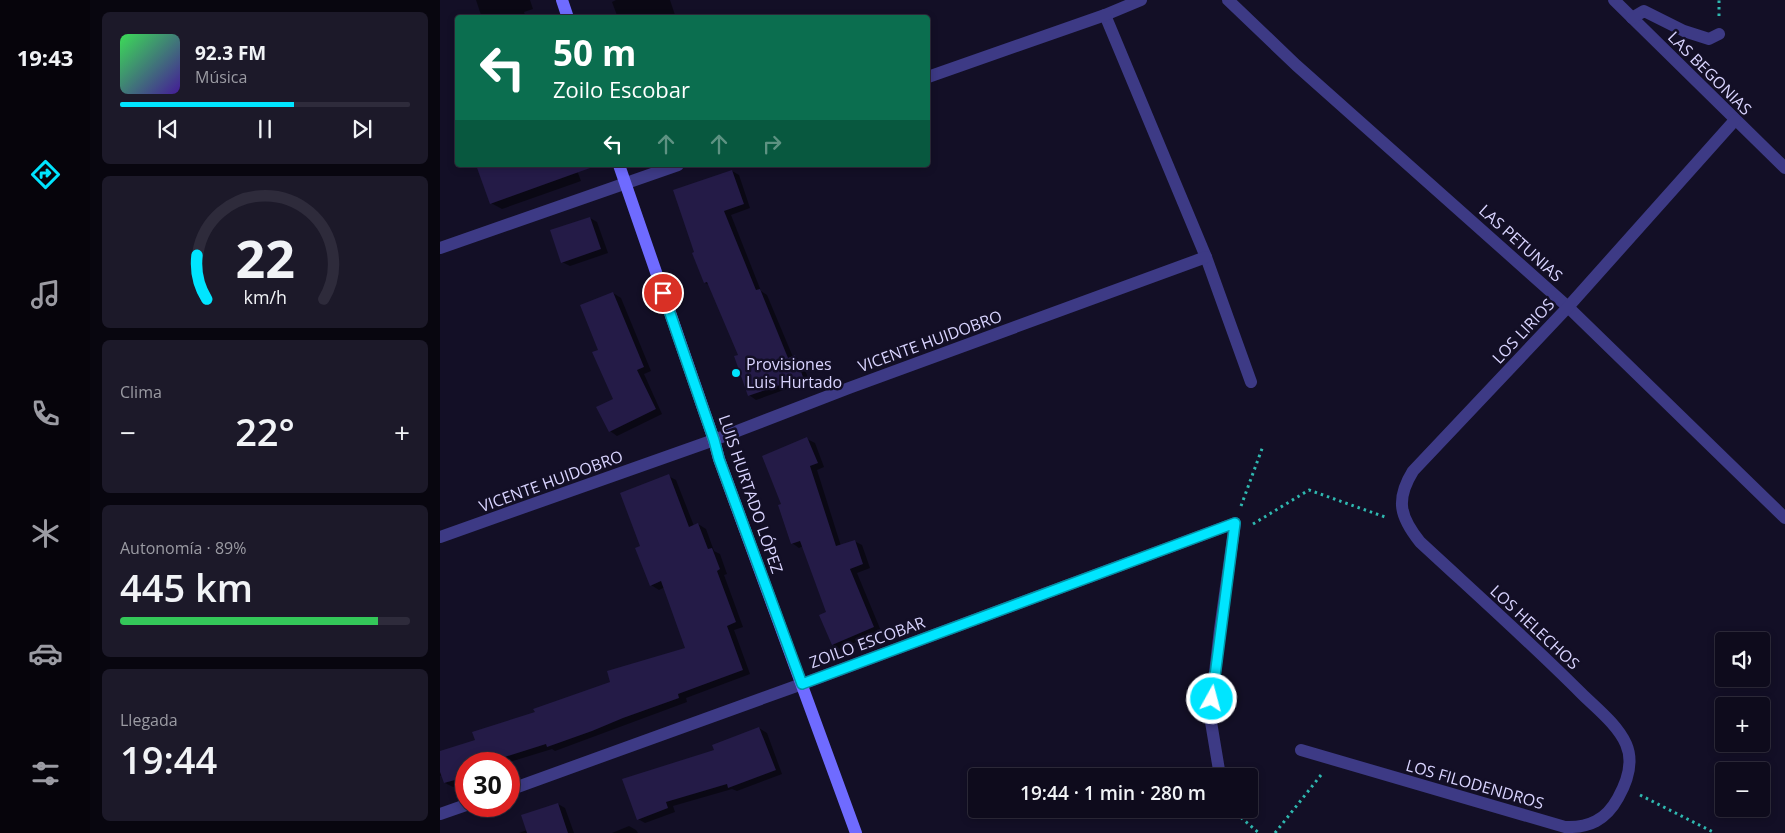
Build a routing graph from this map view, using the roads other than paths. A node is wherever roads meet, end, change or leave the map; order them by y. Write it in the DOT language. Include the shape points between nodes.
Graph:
graph roads {
  1 [pos="562,0"];
  2 [pos="1141,0"];
  3 [pos="1228,0"];
  4 [pos="1614,0"];
  5 [pos="567,15"];
  6 [pos="1105,15"];
  7 [pos="1632,18"];
  8 [pos="1719,34"];
  9 [pos="930,76"];
  10 [pos="1735,120"];
  11 [pos="620,167"];
  12 [pos="672,167"];
  13 [pos="1785,168"];
  14 [pos="625,183"];
  15 [pos="440,248"];
  16 [pos="1206,257"];
  17 [pos="1568,307"];
  18 [pos="1252,382"];
  19 [pos="714,440"];
  20 [pos="1402,499"];
  21 [pos="1785,518"];
  22 [pos="440,538"];
  23 [pos="802,684"];
  24 [pos="1301,750"];
  25 [pos="1219,768"];
  26 [pos="520,786"];
  27 [pos="1624,787"];
  28 [pos="455,808"];
  29 [pos="440,814"];
  30 [pos="856,833"];
  1 -- 5 [label="street"];
  2 -- 6 [label="street"];
  3 -- 17 [label="street, LAS PETUNIAS" via="1296,65"];
  4 -- 7 [label="street, LAS BEGONIAS"];
  6 -- 9 [label="street"];
  6 -- 16 [label="street"];
  7 -- 8 [label="street" via="1644,11 1684,31 1709,39"];
  7 -- 10 [label="street, LAS BEGONIAS"];
  10 -- 13 [label="street, LAS BEGONIAS"];
  10 -- 17 [label="street, LOS LIRIOS"];
  11 -- 14 [label="street, LUIS HURTADO LÓPEZ"];
  12 -- 14 [label="street"];
  14 -- 15 [label="street"];
  14 -- 19 [label="street, LUIS HURTADO LÓPEZ"];
  16 -- 18 [label="street"];
  16 -- 19 [label="street, VICENTE HUIDOBRO"];
  17 -- 20 [label="street, LOS LIRIOS" via="1414,471"];
  17 -- 21 [label="street, LAS PETUNIAS"];
  19 -- 22 [label="street, VICENTE HUIDOBRO"];
  19 -- 23 [label="street, LUIS HURTADO LÓPEZ"];
  20 -- 27 [label="street, LOS HELECHOS" via="1407,525 1420,542 1620,732 1627,746 1629,761"];
  23 -- 25 [label="street, ZOILO ESCOBAR" via="1235,523 1210,716"];
  23 -- 26 [label="street, ZOILO ESCOBAR"];
  23 -- 30 [label="street, LUIS HURTADO LÓPEZ"];
  24 -- 27 [label="street, LOS FILODENDROS" via="1565,828 1578,828 1602,817 1614,805"];
  28 -- 29 [label="street"];
}
